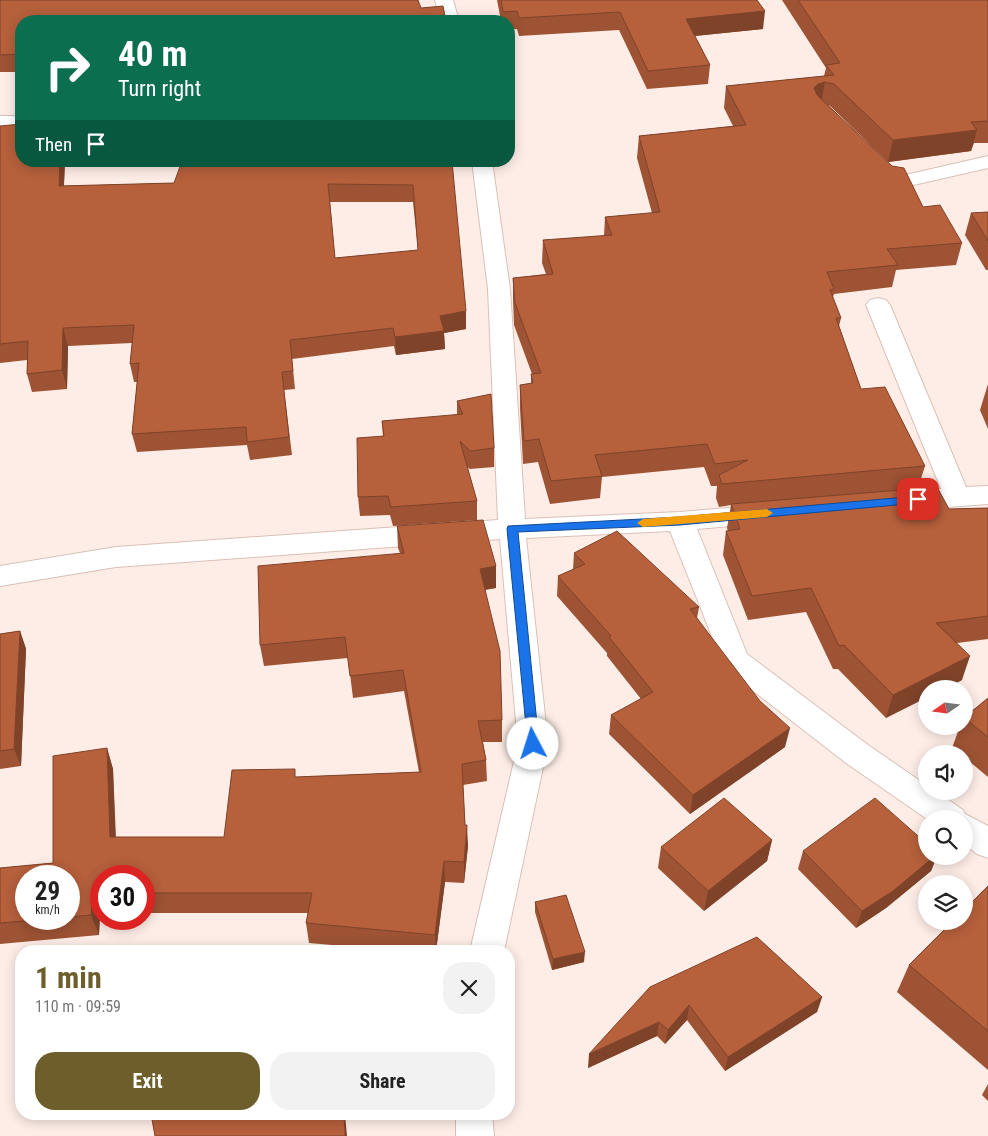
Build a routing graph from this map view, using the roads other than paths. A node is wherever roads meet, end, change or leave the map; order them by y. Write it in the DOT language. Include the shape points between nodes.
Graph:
graph roads {
  1 [pos="444,0"];
  2 [pos="448,15"];
  3 [pos="0,122"];
  4 [pos="15,122"];
  5 [pos="862,150"];
  6 [pos="988,162"];
  7 [pos="483,167"];
  8 [pos="878,305"];
  9 [pos="988,495"];
  10 [pos="958,496"];
  11 [pos="878,503"];
  12 [pos="789,511"];
  13 [pos="680,521"];
  14 [pos="512,529"];
  15 [pos="0,576"];
  16 [pos="939,810"];
  17 [pos="973,833"];
  18 [pos="988,844"];
  19 [pos="488,945"];
  20 [pos="474,1120"];
  21 [pos="475,1136"];
  1 -- 2 [label="street"];
  3 -- 4 [label="street"];
  5 -- 6 [label="street" via="896,183"];
  7 -- 14 [label="street" via="499,289"];
  8 -- 10 [label="street"];
  9 -- 10 [label="street"];
  10 -- 11 [label="street"];
  12 -- 13 [label="street"];
  13 -- 14 [label="street"];
  13 -- 16 [label="street" via="735,661 857,754"];
  14 -- 15 [label="street" via="116,557"];
  14 -- 19 [label="street" via="533,744"];
  17 -- 18 [label="street"];
  20 -- 21 [label="street"];
}
